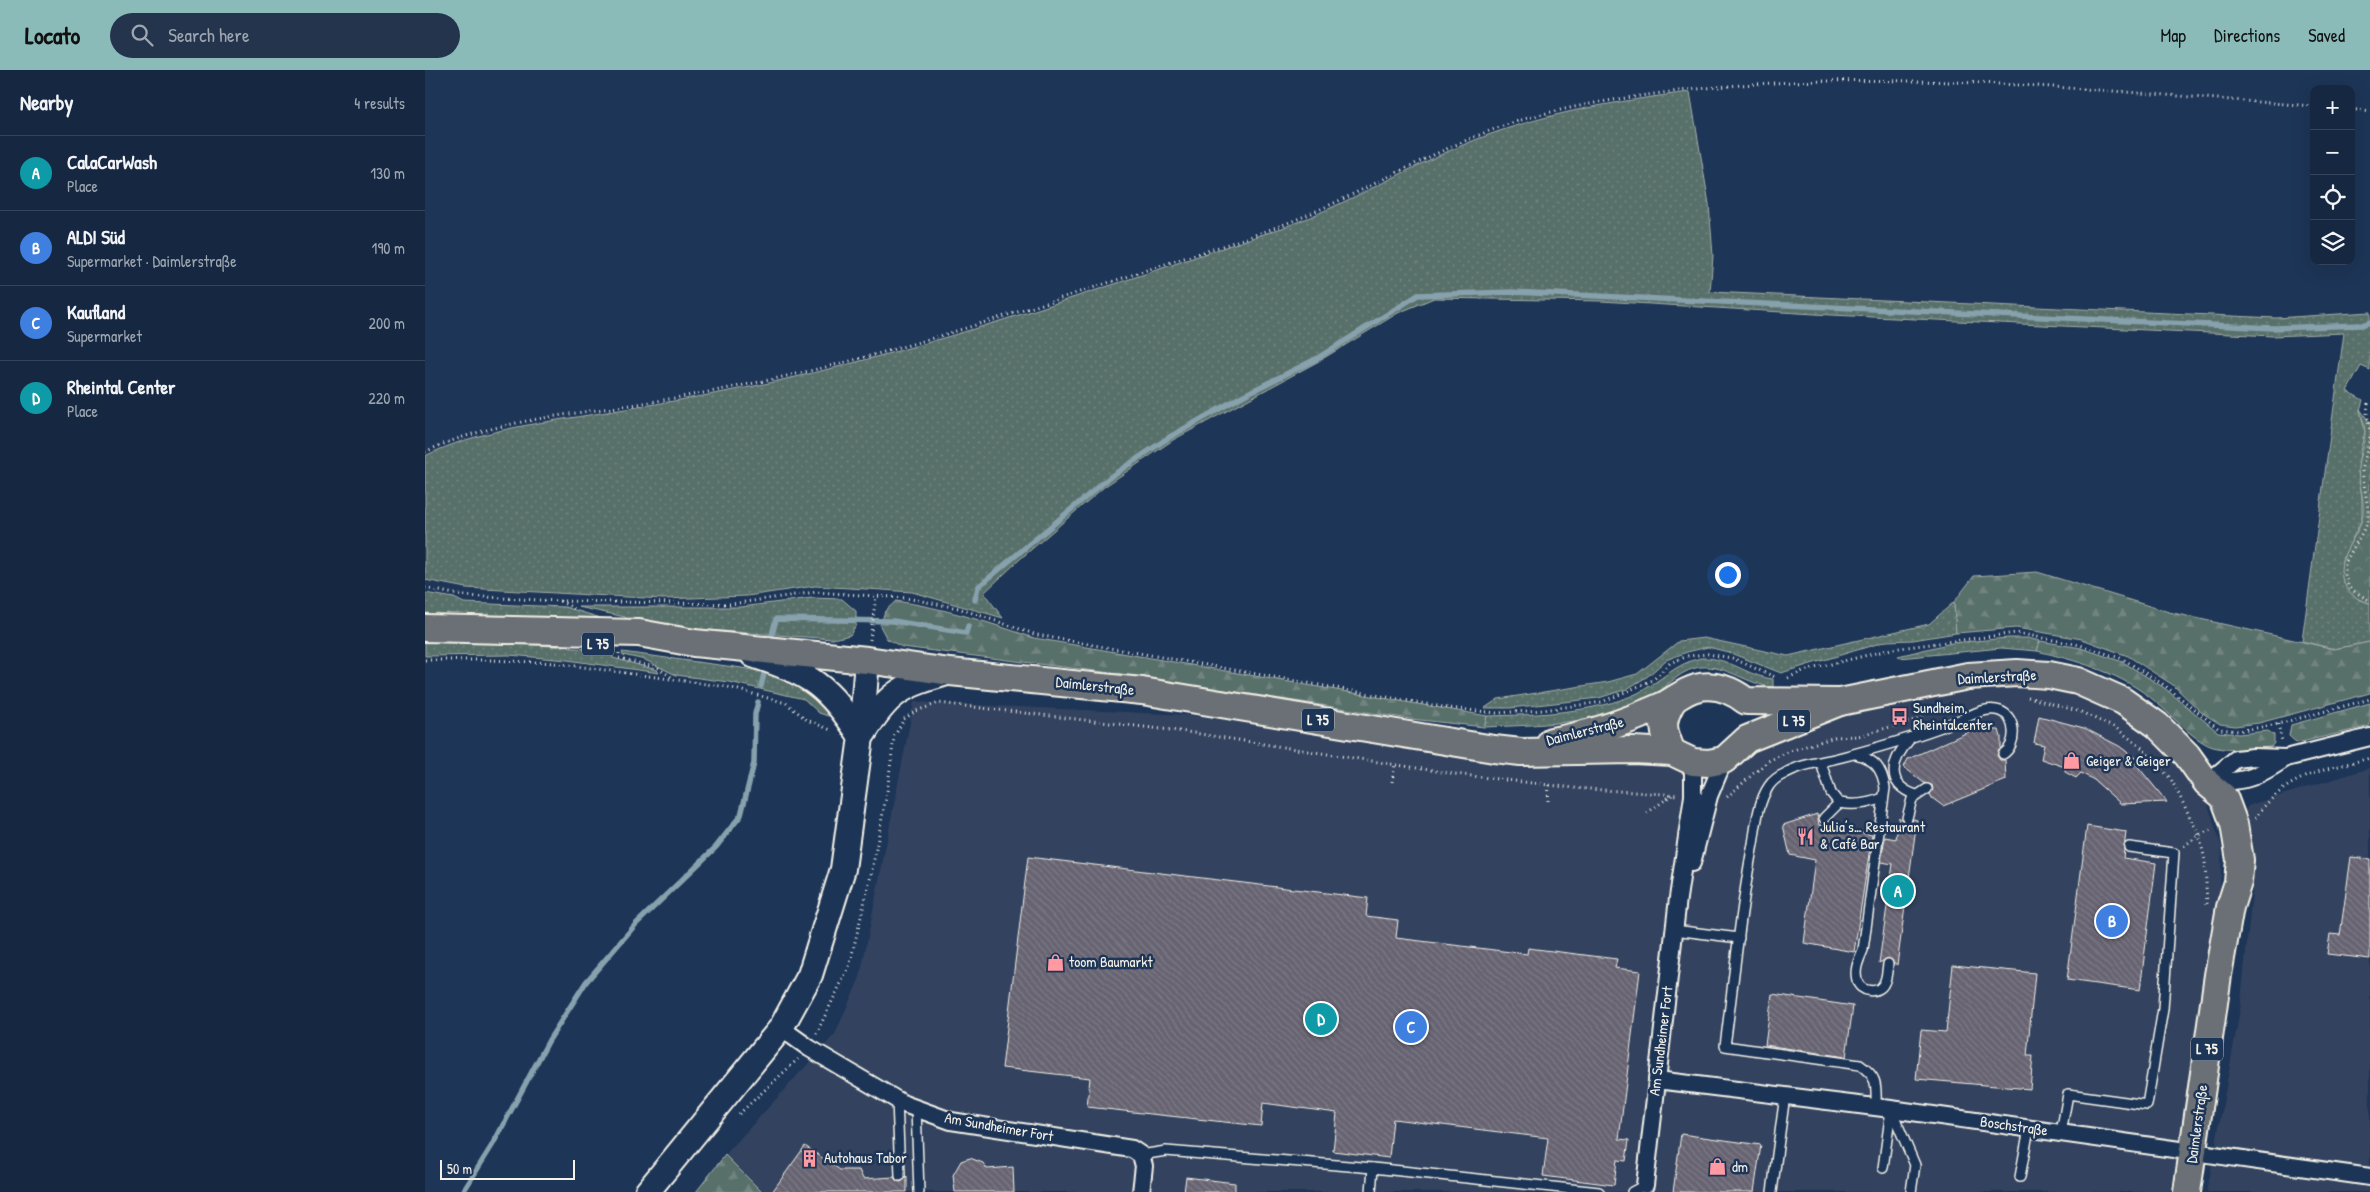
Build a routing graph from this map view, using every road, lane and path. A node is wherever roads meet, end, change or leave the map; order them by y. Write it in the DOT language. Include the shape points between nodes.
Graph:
graph roads {
  1 [pos="2310,106"];
  2 [pos="2355,110"];
  3 [pos="2370,112"];
  4 [pos="2368,403"];
  5 [pos="2370,430"];
  6 [pos="2370,437"];
  7 [pos="425,452"];
  8 [pos="425,588"];
  9 [pos="876,596"];
  10 [pos="2370,601"];
  11 [pos="425,628"];
  12 [pos="726,646"];
  13 [pos="425,660"];
  14 [pos="867,660"];
  15 [pos="950,672"];
  16 [pos="1775,678"];
  17 [pos="2370,699"];
  18 [pos="1746,701"];
  19 [pos="1672,702"];
  20 [pos="1840,702"];
  21 [pos="2278,724"];
  22 [pos="861,737"];
  23 [pos="894,737"];
  24 [pos="2370,737"];
  25 [pos="1747,739"];
  26 [pos="1909,739"];
  27 [pos="1494,749"];
  28 [pos="1856,754"];
  29 [pos="2003,754"];
  30 [pos="1683,757"];
  31 [pos="2286,758"];
  32 [pos="2370,758"];
  33 [pos="1724,760"];
  34 [pos="1821,763"];
  35 [pos="1395,764"];
  36 [pos="1392,782"];
  37 [pos="2207,783"];
  38 [pos="1549,785"];
  39 [pos="1927,789"];
  40 [pos="1916,795"];
  41 [pos="1883,798"];
  42 [pos="1548,801"];
  43 [pos="1839,803"];
  44 [pos="1647,813"];
  45 [pos="1825,818"];
  46 [pos="1907,818"];
  47 [pos="2255,819"];
  48 [pos="2199,835"];
  49 [pos="2129,847"];
  50 [pos="2174,853"];
  51 [pos="1678,898"];
  52 [pos="1674,930"];
  53 [pos="1739,938"];
  54 [pos="1888,964"];
  55 [pos="781,1028"];
  56 [pos="1657,1080"];
  57 [pos="1785,1096"];
  58 [pos="897,1100"];
  59 [pos="916,1108"];
  60 [pos="1883,1108"];
  61 [pos="2029,1128"];
  62 [pos="2061,1133"];
  63 [pos="2193,1151"];
  64 [pos="1141,1155"];
  65 [pos="1373,1168"];
  66 [pos="1883,1168"];
  67 [pos="900,1176"];
  68 [pos="2020,1177"];
  69 [pos="2370,1177"];
  70 [pos="1639,1188"];
  71 [pos="647,1192"];
  72 [pos="919,1192"];
  73 [pos="1141,1192"];
  74 [pos="1371,1192"];
  75 [pos="1599,1192"];
  76 [pos="1772,1192"];
  77 [pos="1911,1192"];
  78 [pos="2187,1192"];
  1 -- 7 [label="path" via="1928,81 1769,83 1619,98 1533,117 1477,136 1340,202 1274,228 987,322 872,355 758,382 498,426"];
  2 -- 3 [label="path"];
  4 -- 5 [label="path"];
  6 -- 10 [label="path" via="2362,471 2368,522 2345,563 2349,588"];
  8 -- 9 [label="path" via="496,599 731,604 816,592"];
  9 -- 14 [label="path"];
  9 -- 16 [label="path" via="958,608 1037,635 1449,708 1497,713 1602,702 1653,680 1670,663 1688,656 1708,654 1731,658"];
  11 -- 12 [label="main road, Daimlerstraße / L 75" via="619,631"];
  12 -- 14 [label="main road, Daimlerstraße / L 75"];
  12 -- 22 [label="street" via="791,668 817,682 845,711"];
  13 -- 22 [label="path" via="554,663 729,687 787,703 807,720 823,728"];
  14 -- 15 [label="main road, Daimlerstraße / L 75"];
  14 -- 22 [label="street"];
  15 -- 22 [label="street" via="896,693 879,708"];
  15 -- 27 [label="main road, Daimlerstraße / L 75" via="1142,691"];
  17 -- 21 [label="path"];
  18 -- 19 [label="main road, Daimlerstraße / L 75" via="1715,686 1695,688"];
  18 -- 20 [label="main road, Daimlerstraße / L 75"];
  18 -- 25 [label="main road" via="1751,720"];
  19 -- 27 [label="main road, Daimlerstraße / L 75" via="1622,724 1569,738"];
  19 -- 30 [label="main road" via="1664,716 1664,732"];
  20 -- 25 [label="main road, Daimlerstraße / L 75"];
  20 -- 37 [label="main road, Daimlerstraße / L 75" via="1967,676 2017,673 2078,681 2123,701 2157,726 2187,755"];
  22 -- 55 [label="street" via="843,869 810,974"];
  23 -- 35 [label="path" via="904,719 916,711 939,704 1187,732"];
  24 -- 31 [label="street"];
  25 -- 33 [label="main road, Daimlerstraße / L 75"];
  26 -- 28 [label="lane" via="1875,746"];
  26 -- 29 [label="lane" via="1982,710 1993,709 2007,715 2013,731 2010,750"];
  26 -- 40 [label="lane" via="1894,764 1895,778 1901,788"];
  27 -- 30 [label="main road, Daimlerstraße / L 75" via="1530,752 1633,750"];
  28 -- 34 [label="lane"];
  28 -- 41 [label="lane" via="1877,764 1883,775"];
  30 -- 33 [label="main road, Daimlerstraße / L 75"];
  30 -- 51 [label="street, Am Sundheimer Fort" via="1693,796"];
  31 -- 37 [label="street" via="2243,781"];
  31 -- 37 [label="street" via="2236,759"];
  32 -- 47 [label="path" via="2301,777 2264,806"];
  33 -- 51 [label="street, Am Sundheimer Fort" via="1709,796 1693,860"];
  34 -- 43 [label="lane" via="1831,793"];
  34 -- 53 [label="lane" via="1790,770 1769,785 1757,823"];
  35 -- 36 [label="path"];
  35 -- 38 [label="path"];
  37 -- 63 [label="main road, Daimlerstraße / L 75" via="2208,804 2223,858 2230,907"];
  38 -- 42 [label="path"];
  38 -- 44 [label="path" via="1673,794"];
  39 -- 40 [label="lane"];
  40 -- 46 [label="lane" via="1909,806"];
  41 -- 43 [label="lane" via="1861,804"];
  41 -- 54 [label="lane" via="1863,950 1856,966 1857,982 1863,989 1881,988"];
  43 -- 45 [label="lane"];
  48 -- 50 [label="path"];
  49 -- 50 [label="lane"];
  50 -- 62 [label="lane" via="2163,1009 2147,1105 2067,1094"];
  51 -- 52 [label="street, Am Sundheimer Fort"];
  52 -- 53 [label="lane"];
  52 -- 56 [label="street, Am Sundheimer Fort"];
  53 -- 60 [label="lane" via="1725,1046 1860,1065 1873,1073"];
  55 -- 58 [label="street, Am Sundheimer Fort"];
  55 -- 71 [label="street"];
  56 -- 57 [label="street, Boschstraße"];
  56 -- 70 [label="street, Am Sundheimer Fort"];
  57 -- 60 [label="street, Boschstraße"];
  57 -- 76 [label="lane"];
  58 -- 59 [label="street, Am Sundheimer Fort"];
  58 -- 67 [label="lane"];
  59 -- 64 [label="street, Am Sundheimer Fort" via="951,1121 1132,1149"];
  59 -- 72 [label="lane"];
  60 -- 61 [label="street, Boschstraße"];
  60 -- 66 [label="lane"];
  60 -- 77 [label="lane" via="1915,1165"];
  61 -- 62 [label="street, Boschstraße"];
  61 -- 68 [label="lane"];
  62 -- 63 [label="street, Boschstraße"];
  63 -- 69 [label="street, Boschstraße"];
  63 -- 78 [label="main road, Daimlerstraße / L 75"];
  64 -- 65 [label="lane" via="1166,1151"];
  64 -- 73 [label="street"];
  65 -- 74 [label="lane"];
  65 -- 75 [label="lane"];
}
